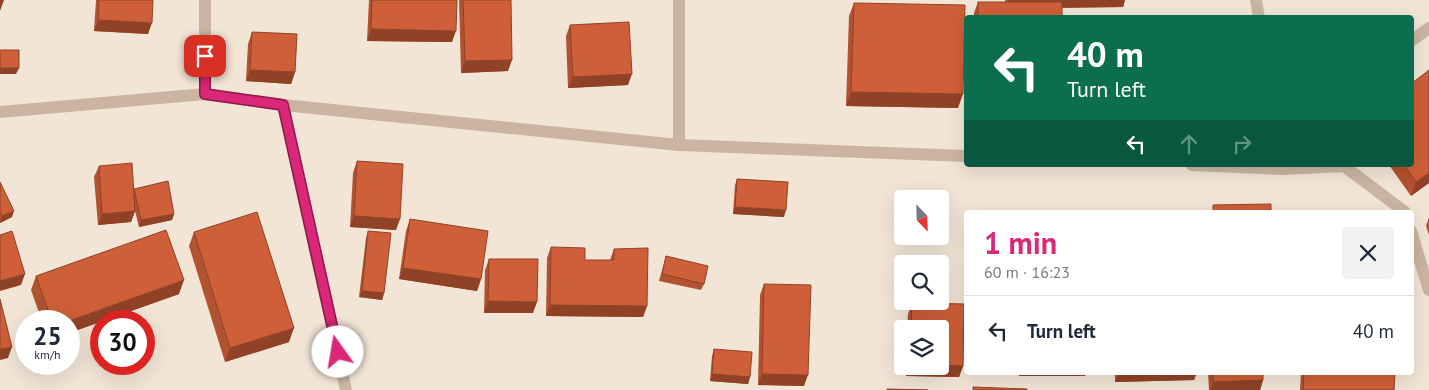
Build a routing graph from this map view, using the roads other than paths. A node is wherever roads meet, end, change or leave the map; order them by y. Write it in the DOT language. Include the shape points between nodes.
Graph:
graph roads {
  1 [pos="205,0"];
  2 [pos="679,0"];
  3 [pos="1256,0"];
  4 [pos="1258,15"];
  5 [pos="1429,28"];
  6 [pos="1414,39"];
  7 [pos="205,94"];
  8 [pos="283,105"];
  9 [pos="0,112"];
  10 [pos="679,145"];
  11 [pos="964,156"];
  12 [pos="1345,167"];
  13 [pos="1402,210"];
  14 [pos="1414,241"];
  15 [pos="1429,290"];
  16 [pos="346,390"];
  1 -- 7 [label="street"];
  2 -- 10 [label="street"];
  3 -- 4 [label="street"];
  5 -- 6 [label="street"];
  7 -- 8 [label="street"];
  7 -- 9 [label="street"];
  8 -- 10 [label="street"];
  8 -- 16 [label="street"];
  10 -- 11 [label="street"];
  12 -- 13 [label="street"];
  14 -- 15 [label="street"];
}
